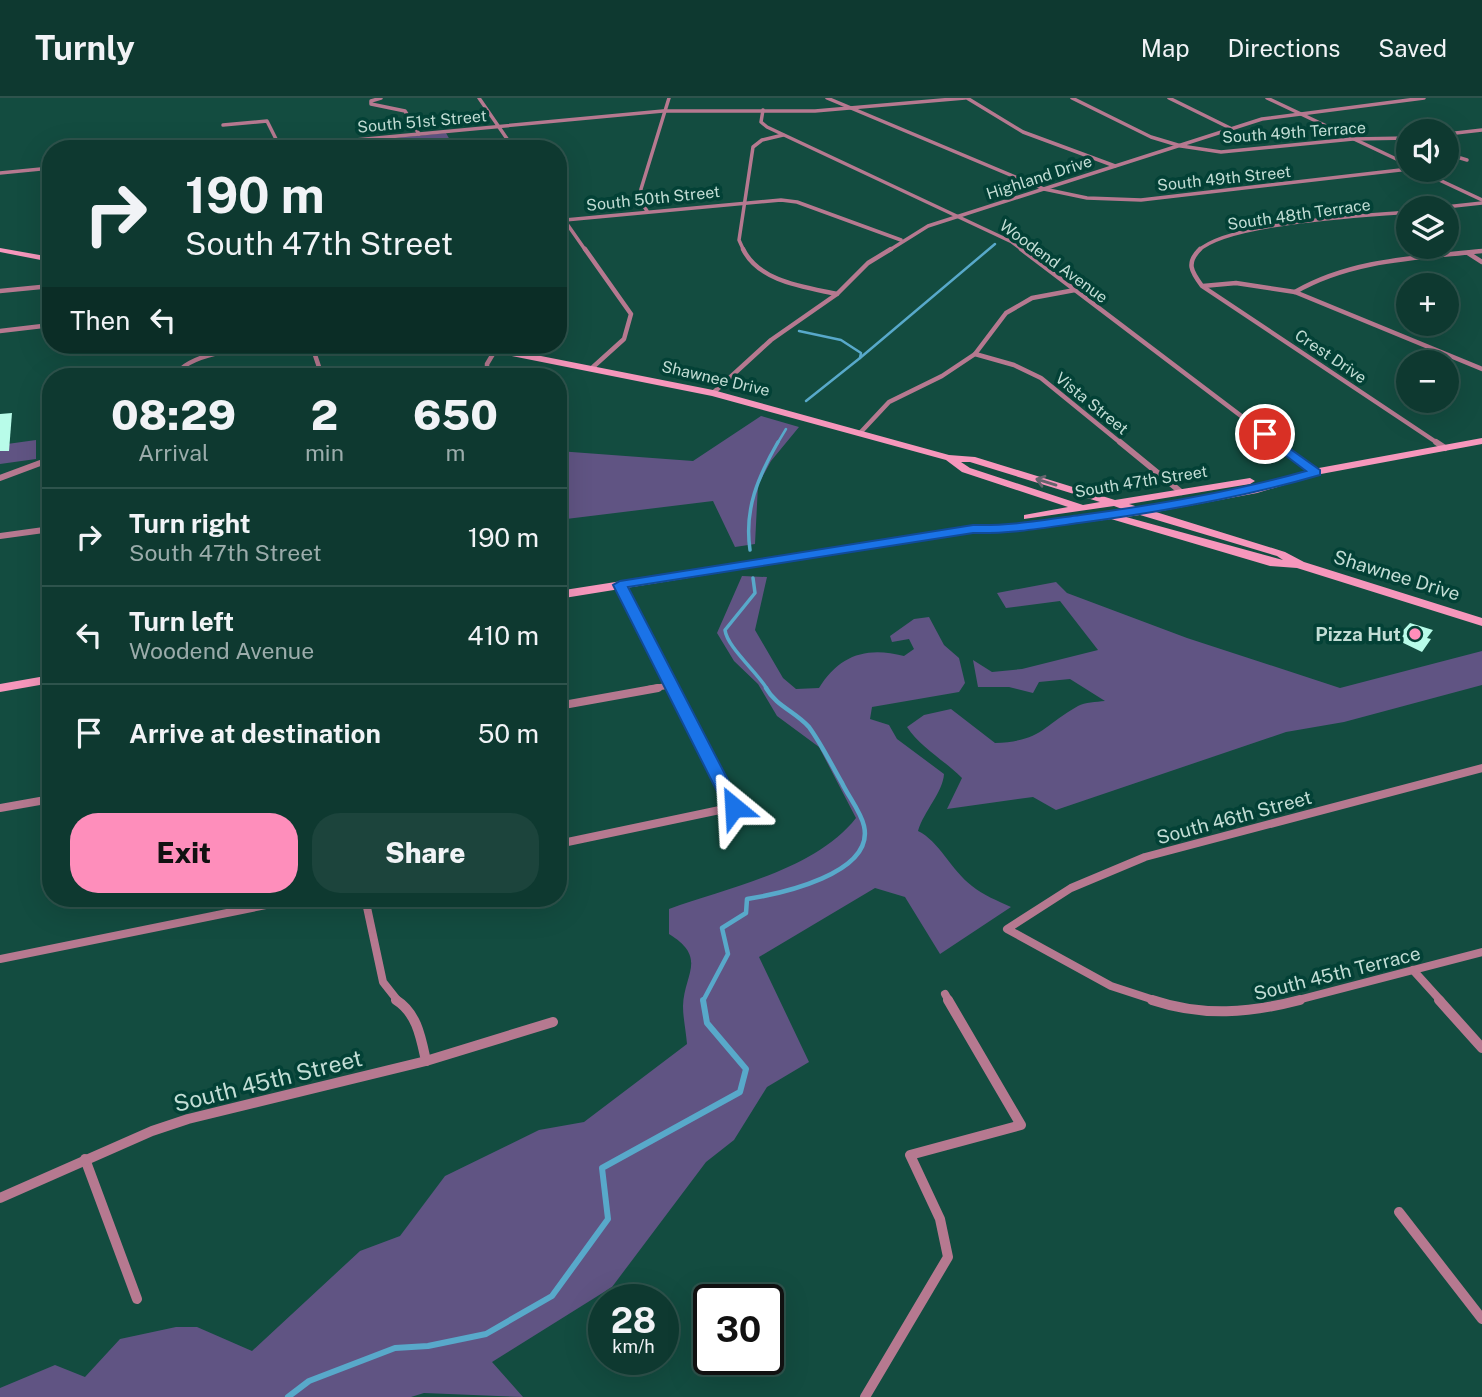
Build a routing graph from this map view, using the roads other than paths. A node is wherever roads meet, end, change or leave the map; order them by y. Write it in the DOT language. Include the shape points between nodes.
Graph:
graph roads {
  1 [pos="381,98"];
  2 [pos="479,98"];
  3 [pos="669,98"];
  4 [pos="827,98"];
  5 [pos="966,98"];
  6 [pos="1072,98"];
  7 [pos="1169,98"];
  8 [pos="1267,98"];
  9 [pos="1365,98"];
  10 [pos="1424,98"];
  11 [pos="1376,103"];
  12 [pos="851,108"];
  13 [pos="763,110"];
  14 [pos="663,111"];
  15 [pos="1297,112"];
  16 [pos="223,125"];
  17 [pos="499,127"];
  18 [pos="1231,129"];
  19 [pos="1482,130"];
  20 [pos="1459,133"];
  21 [pos="419,134"];
  22 [pos="783,135"];
  23 [pos="1396,138"];
  24 [pos="1353,139"];
  25 [pos="276,140"];
  26 [pos="355,140"];
  27 [pos="508,140"];
  28 [pos="1181,146"];
  29 [pos="1459,157"];
  30 [pos="1396,160"];
  31 [pos="1467,160"];
  32 [pos="1116,166"];
  33 [pos="42,169"];
  34 [pos="1396,169"];
  35 [pos="0,173"];
  36 [pos="1443,182"];
  37 [pos="1044,189"];
  38 [pos="744,201"];
  39 [pos="1482,201"];
  40 [pos="1459,204"];
  41 [pos="647,211"];
  42 [pos="1396,214"];
  43 [pos="960,215"];
  44 [pos="567,220"];
  45 [pos="567,223"];
  46 [pos="901,240"];
  47 [pos="0,250"];
  48 [pos="1482,251"];
  49 [pos="1467,253"];
  50 [pos="42,258"];
  51 [pos="1482,262"];
  52 [pos="1202,286"];
  53 [pos="42,287"];
  54 [pos="1075,290"];
  55 [pos="0,291"];
  56 [pos="1295,292"];
  57 [pos="837,294"];
  58 [pos="42,326"];
  59 [pos="0,331"];
  60 [pos="214,354"];
  61 [pos="523,354"];
  62 [pos="975,354"];
  63 [pos="593,367"];
  64 [pos="181,368"];
  65 [pos="1482,369"];
  66 [pos="713,393"];
  67 [pos="860,433"];
  68 [pos="1482,441"];
  69 [pos="1445,447"];
  70 [pos="948,458"];
  71 [pos="42,462"];
  72 [pos="1316,472"];
  73 [pos="0,478"];
  74 [pos="1181,492"];
  75 [pos="1035,493"];
  76 [pos="1196,501"];
  77 [pos="1083,508"];
  78 [pos="1111,509"];
  79 [pos="1138,512"];
  80 [pos="1034,516"];
  81 [pos="973,529"];
  82 [pos="42,530"];
  83 [pos="1205,532"];
  84 [pos="0,537"];
  85 [pos="1300,565"];
  86 [pos="620,585"];
  87 [pos="567,594"];
  88 [pos="1482,622"];
  89 [pos="42,681"];
  90 [pos="673,685"];
  91 [pos="0,688"];
  92 [pos="567,704"];
  93 [pos="1482,768"];
  94 [pos="42,801"];
  95 [pos="0,808"];
  96 [pos="567,842"];
  97 [pos="257,907"];
  98 [pos="367,907"];
  99 [pos="1007,929"];
  100 [pos="1482,952"];
  101 [pos="0,959"];
  102 [pos="1413,970"];
  103 [pos="945,994"];
  104 [pos="553,1022"];
  105 [pos="1482,1048"];
  106 [pos="426,1061"];
  107 [pos="85,1159"];
  108 [pos="0,1198"];
  109 [pos="1399,1212"];
  110 [pos="137,1299"];
  111 [pos="1482,1319"];
  112 [pos="865,1397"];
  1 -- 21 [label="street" via="371,104 405,111"];
  2 -- 17 [label="street"];
  3 -- 14 [label="street"];
  4 -- 12 [label="street"];
  5 -- 12 [label="street, South 51st Street"];
  5 -- 32 [label="street" via="1023,132"];
  6 -- 28 [label="street" via="1126,127"];
  7 -- 18 [label="street"];
  8 -- 15 [label="street"];
  9 -- 11 [label="street"];
  10 -- 11 [label="street, Highland Drive"];
  11 -- 15 [label="street, Highland Drive"];
  12 -- 13 [label="street, South 51st Street"];
  12 -- 37 [label="street"];
  13 -- 14 [label="street, South 51st Street"];
  13 -- 22 [label="street, Woodend Avenue" via="761,122"];
  14 -- 17 [label="street, South 51st Street"];
  14 -- 41 [label="street" via="641,189 640,200"];
  15 -- 18 [label="street, Highland Drive"];
  15 -- 24 [label="street"];
  16 -- 25 [label="street" via="267,121"];
  17 -- 21 [label="street, South 51st Street"];
  17 -- 27 [label="street"];
  18 -- 28 [label="street, Highland Drive"];
  19 -- 20 [label="street"];
  21 -- 26 [label="street, South 51st Street"];
  22 -- 38 [label="street" via="755,143"];
  22 -- 43 [label="street, Woodend Avenue"];
  23 -- 24 [label="street, South 49th Terrace"];
  24 -- 28 [label="street, South 49th Terrace" via="1236,152"];
  24 -- 30 [label="street"];
  28 -- 32 [label="street, Highland Drive"];
  29 -- 31 [label="street"];
  32 -- 37 [label="street, Highland Drive"];
  33 -- 35 [label="street"];
  34 -- 37 [label="street, South 49th Street" via="1130,201"];
  36 -- 39 [label="street"];
  37 -- 43 [label="street, Highland Drive"];
  38 -- 41 [label="street, South 50th Street"];
  38 -- 46 [label="street, South 50th Street" via="797,202"];
  38 -- 57 [label="street" via="739,240 742,253 753,265 774,277"];
  39 -- 40 [label="street"];
  41 -- 44 [label="street, South 50th Street"];
  42 -- 52 [label="street, South 48th Terrace" via="1225,236 1197,249 1190,259 1191,271"];
  43 -- 46 [label="street, Highland Drive"];
  43 -- 54 [label="street, Woodend Avenue" via="1012,242"];
  45 -- 63 [label="street" via="631,314 631,330 623,344"];
  46 -- 57 [label="street, Highland Drive" via="868,263"];
  47 -- 50 [label="main road"];
  48 -- 49 [label="street"];
  49 -- 51 [label="street"];
  49 -- 56 [label="street" via="1336,272 1312,279"];
  52 -- 56 [label="street" via="1236,283"];
  52 -- 69 [label="street, Crest Drive"];
  53 -- 55 [label="street"];
  54 -- 62 [label="street" via="1032,298 1006,313"];
  54 -- 72 [label="street, Woodend Avenue"];
  56 -- 65 [label="street"];
  57 -- 66 [label="street, Highland Drive" via="771,340"];
  58 -- 59 [label="street"];
  60 -- 64 [label="street"];
  61 -- 63 [label="main road, Shawnee Drive"];
  62 -- 67 [label="street" via="889,402"];
  62 -- 74 [label="street, Vista Street" via="1014,365 1041,379"];
  63 -- 66 [label="main road, Shawnee Drive"];
  66 -- 67 [label="main road, Shawnee Drive"];
  67 -- 70 [label="main road, Shawnee Drive"];
  68 -- 69 [label="main road, South 47th Street"];
  69 -- 72 [label="main road, South 47th Street"];
  70 -- 75 [label="main road, Shawnee Drive" via="966,470"];
  78 -- 70 [label="main road, Shawnee Drive, one-way" via="971,459"];
  71 -- 73 [label="street"];
  72 -- 74 [label="main road, South 47th Street"];
  72 -- 76 [label="main road, South 47th Street"];
  74 -- 78 [label="main road, South 47th Street"];
  75 -- 77 [label="main road, Shawnee Drive"];
  75 -- 80 [label="main road" via="1044,501 1044,509"];
  76 -- 79 [label="main road, South 47th Street"];
  76 -- 83 [label="main road" via="1187,515"];
  77 -- 78 [label="main road, Shawnee Drive"];
  77 -- 80 [label="main road, South 47th Street"];
  78 -- 79 [label="main road, South 47th Street"];
  78 -- 81 [label="main road, South 47th Street" via="999,530"];
  78 -- 85 [label="main road, Shawnee Drive" via="1274,563"];
  79 -- 83 [label="main road, Shawnee Drive"];
  80 -- 81 [label="main road, South 47th Street"];
  81 -- 86 [label="main road, South 47th Street"];
  82 -- 84 [label="street"];
  83 -- 85 [label="main road, Shawnee Drive" via="1280,554"];
  85 -- 88 [label="main road, Shawnee Drive"];
  86 -- 87 [label="main road, South 47th Street"];
  86 -- 90 [label="street"];
  89 -- 91 [label="main road"];
  90 -- 92 [label="street"];
  90 -- 96 [label="street" via="734,807"];
  93 -- 99 [label="street, South 46th Street" via="1146,857 1070,888"];
  94 -- 95 [label="street"];
  97 -- 101 [label="street"];
  98 -- 106 [label="street" via="383,982 419,1029"];
  99 -- 102 [label="street, South 45th Terrace" via="1111,986 1174,1007 1214,1013 1265,1009"];
  100 -- 102 [label="street, South 45th Terrace"];
  102 -- 105 [label="street"];
  103 -- 112 [label="street" via="1021,1125 910,1155 942,1226 948,1257"];
  104 -- 106 [label="street, South 45th Street"];
  106 -- 107 [label="street, South 45th Street" via="188,1119"];
  107 -- 108 [label="street, South 45th Street"];
  107 -- 110 [label="street"];
  109 -- 111 [label="street"];
}
